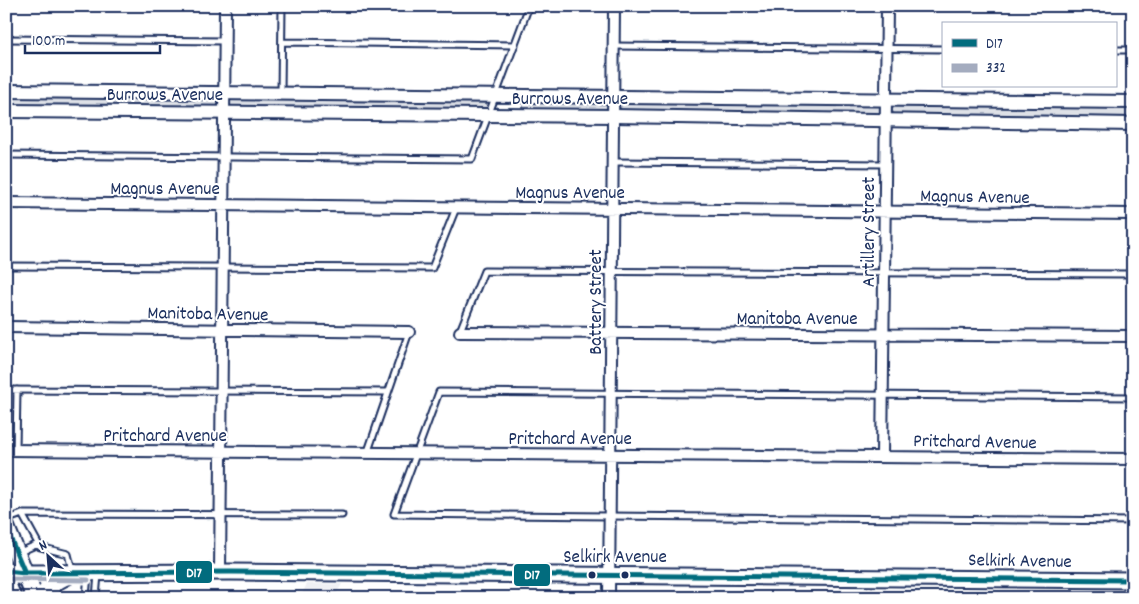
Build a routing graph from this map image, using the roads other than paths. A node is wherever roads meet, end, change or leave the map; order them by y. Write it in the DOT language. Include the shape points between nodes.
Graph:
graph roads {
  1 [pos="225,6"];
  2 [pos="282,6"];
  3 [pos="529,6"];
  4 [pos="614,6"];
  5 [pos="887,6"];
  6 [pos="6,39"];
  7 [pos="225,41"];
  8 [pos="282,42"];
  9 [pos="515,44"];
  10 [pos="614,46"];
  11 [pos="887,48"];
  12 [pos="942,48"];
  13 [pos="1116,50"];
  14 [pos="1133,50"];
  15 [pos="6,90"];
  16 [pos="224,92"];
  17 [pos="281,93"];
  18 [pos="496,96"];
  19 [pos="614,96"];
  20 [pos="886,100"];
  21 [pos="1133,102"];
  22 [pos="6,111"];
  23 [pos="224,113"];
  24 [pos="489,116"];
  25 [pos="614,116"];
  26 [pos="885,120"];
  27 [pos="1133,124"];
  28 [pos="6,155"];
  29 [pos="224,157"];
  30 [pos="614,162"];
  31 [pos="885,164"];
  32 [pos="6,203"];
  33 [pos="223,205"];
  34 [pos="456,207"];
  35 [pos="613,208"];
  36 [pos="885,211"];
  37 [pos="1133,214"];
  38 [pos="6,266"];
  39 [pos="222,267"];
  40 [pos="612,271"];
  41 [pos="884,272"];
  42 [pos="1133,274"];
  43 [pos="6,327"];
  44 [pos="222,330"];
  45 [pos="409,332"];
  46 [pos="460,332"];
  47 [pos="612,333"];
  48 [pos="883,335"];
  49 [pos="1133,336"];
  50 [pos="6,390"];
  51 [pos="17,390"];
  52 [pos="221,391"];
  53 [pos="388,392"];
  54 [pos="611,394"];
  55 [pos="882,396"];
  56 [pos="1133,397"];
  57 [pos="11,450"];
  58 [pos="221,452"];
  59 [pos="367,454"];
  60 [pos="416,454"];
  61 [pos="610,454"];
  62 [pos="882,457"];
  63 [pos="1133,460"];
  64 [pos="22,514"];
  65 [pos="220,515"];
  66 [pos="342,515"];
  67 [pos="610,517"];
  68 [pos="6,520"];
  69 [pos="1133,521"];
  70 [pos="6,527"];
  71 [pos="38,544"];
  72 [pos="17,554"];
  73 [pos="6,571"];
  74 [pos="25,573"];
  75 [pos="86,573"];
  76 [pos="220,573"];
  77 [pos="609,575"];
  78 [pos="1133,580"];
  79 [pos="6,581"];
  80 [pos="56,585"];
  81 [pos="96,597"];
  82 [pos="13,598"];
  83 [pos="35,598"];
  84 [pos="44,598"];
  85 [pos="86,598"];
  86 [pos="105,598"];
  87 [pos="609,598"];
  1 -- 7 [label="street"];
  2 -- 8 [label="lane"];
  3 -- 9 [label="lane"];
  4 -- 10 [label="street, Battery Street"];
  5 -- 11 [label="street, Artillery Street"];
  6 -- 7 [label="lane"];
  7 -- 16 [label="street"];
  8 -- 9 [label="lane"];
  8 -- 17 [label="lane"];
  9 -- 18 [label="lane"];
  10 -- 11 [label="lane"];
  10 -- 19 [label="street, Battery Street"];
  11 -- 12 [label="lane"];
  11 -- 20 [label="street, Artillery Street"];
  13 -- 14 [label="lane"];
  15 -- 16 [label="street, Burrows Avenue"];
  16 -- 17 [label="street, Burrows Avenue"];
  16 -- 23 [label="street"];
  17 -- 18 [label="street, Burrows Avenue"];
  18 -- 19 [label="street, Burrows Avenue"];
  18 -- 24 [label="lane"];
  19 -- 20 [label="street, Burrows Avenue"];
  19 -- 25 [label="street, Battery Street"];
  20 -- 21 [label="street, Burrows Avenue"];
  20 -- 26 [label="street, Artillery Street"];
  22 -- 23 [label="street, Burrows Avenue"];
  23 -- 24 [label="street, Burrows Avenue"];
  23 -- 29 [label="street"];
  24 -- 25 [label="street, Burrows Avenue"];
  24 -- 29 [label="lane" via="472,159"];
  25 -- 26 [label="street, Burrows Avenue"];
  25 -- 30 [label="street, Battery Street"];
  26 -- 27 [label="street, Burrows Avenue"];
  26 -- 31 [label="street, Artillery Street"];
  28 -- 29 [label="lane"];
  29 -- 33 [label="street"];
  30 -- 31 [label="lane"];
  30 -- 35 [label="street, Battery Street"];
  31 -- 36 [label="street, Artillery Street"];
  32 -- 33 [label="street, Magnus Avenue"];
  33 -- 34 [label="street, Magnus Avenue"];
  33 -- 39 [label="street"];
  34 -- 35 [label="street, Magnus Avenue"];
  34 -- 39 [label="lane" via="432,268"];
  35 -- 36 [label="street, Magnus Avenue"];
  35 -- 40 [label="street, Battery Street"];
  36 -- 37 [label="street, Magnus Avenue"];
  36 -- 41 [label="street, Artillery Street"];
  38 -- 39 [label="lane"];
  39 -- 44 [label="street"];
  40 -- 41 [label="lane"];
  40 -- 46 [label="lane" via="484,271"];
  40 -- 47 [label="street, Battery Street"];
  41 -- 42 [label="lane"];
  41 -- 48 [label="street, Artillery Street"];
  43 -- 44 [label="street, Manitoba Avenue"];
  44 -- 45 [label="street, Manitoba Avenue"];
  44 -- 52 [label="street"];
  45 -- 53 [label="lane"];
  46 -- 47 [label="street, Manitoba Avenue"];
  47 -- 48 [label="street, Manitoba Avenue"];
  47 -- 54 [label="street, Battery Street"];
  48 -- 49 [label="street, Manitoba Avenue"];
  48 -- 55 [label="street, Artillery Street"];
  50 -- 51 [label="lane"];
  51 -- 52 [label="lane"];
  51 -- 57 [label="lane"];
  52 -- 53 [label="lane"];
  52 -- 58 [label="street"];
  53 -- 59 [label="lane"];
  54 -- 55 [label="lane"];
  54 -- 60 [label="lane" via="439,392"];
  54 -- 61 [label="street, Battery Street"];
  55 -- 56 [label="lane"];
  55 -- 62 [label="street, Artillery Street"];
  57 -- 58 [label="street, Pritchard Avenue"];
  58 -- 59 [label="street, Pritchard Avenue"];
  58 -- 65 [label="street"];
  59 -- 60 [label="street, Pritchard Avenue"];
  60 -- 61 [label="street, Pritchard Avenue"];
  60 -- 67 [label="lane" via="394,514"];
  61 -- 62 [label="street, Pritchard Avenue"];
  61 -- 67 [label="street, Battery Street"];
  62 -- 63 [label="street, Pritchard Avenue"];
  64 -- 65 [label="lane"];
  64 -- 68 [label="lane"];
  64 -- 71 [label="lane"];
  65 -- 66 [label="lane"];
  65 -- 76 [label="street"];
  67 -- 69 [label="lane"];
  67 -- 77 [label="street, Battery Street"];
  70 -- 72 [label="main road"];
  71 -- 72 [label="lane"];
  71 -- 75 [label="lane" via="45,550 68,554"];
  72 -- 74 [label="main road"];
  73 -- 74 [label="main road"];
  74 -- 80 [label="main road"];
  74 -- 83 [label="main road"];
  75 -- 76 [label="main road, Selkirk Avenue"];
  75 -- 80 [label="main road"];
  75 -- 81 [label="lane"];
  75 -- 85 [label="lane"];
  76 -- 77 [label="main road, Selkirk Avenue"];
  77 -- 78 [label="main road, Selkirk Avenue"];
  77 -- 87 [label="street, Battery Street"];
  79 -- 82 [label="main road"];
  80 -- 84 [label="main road" via="47,589"];
  81 -- 86 [label="lane"];
}
